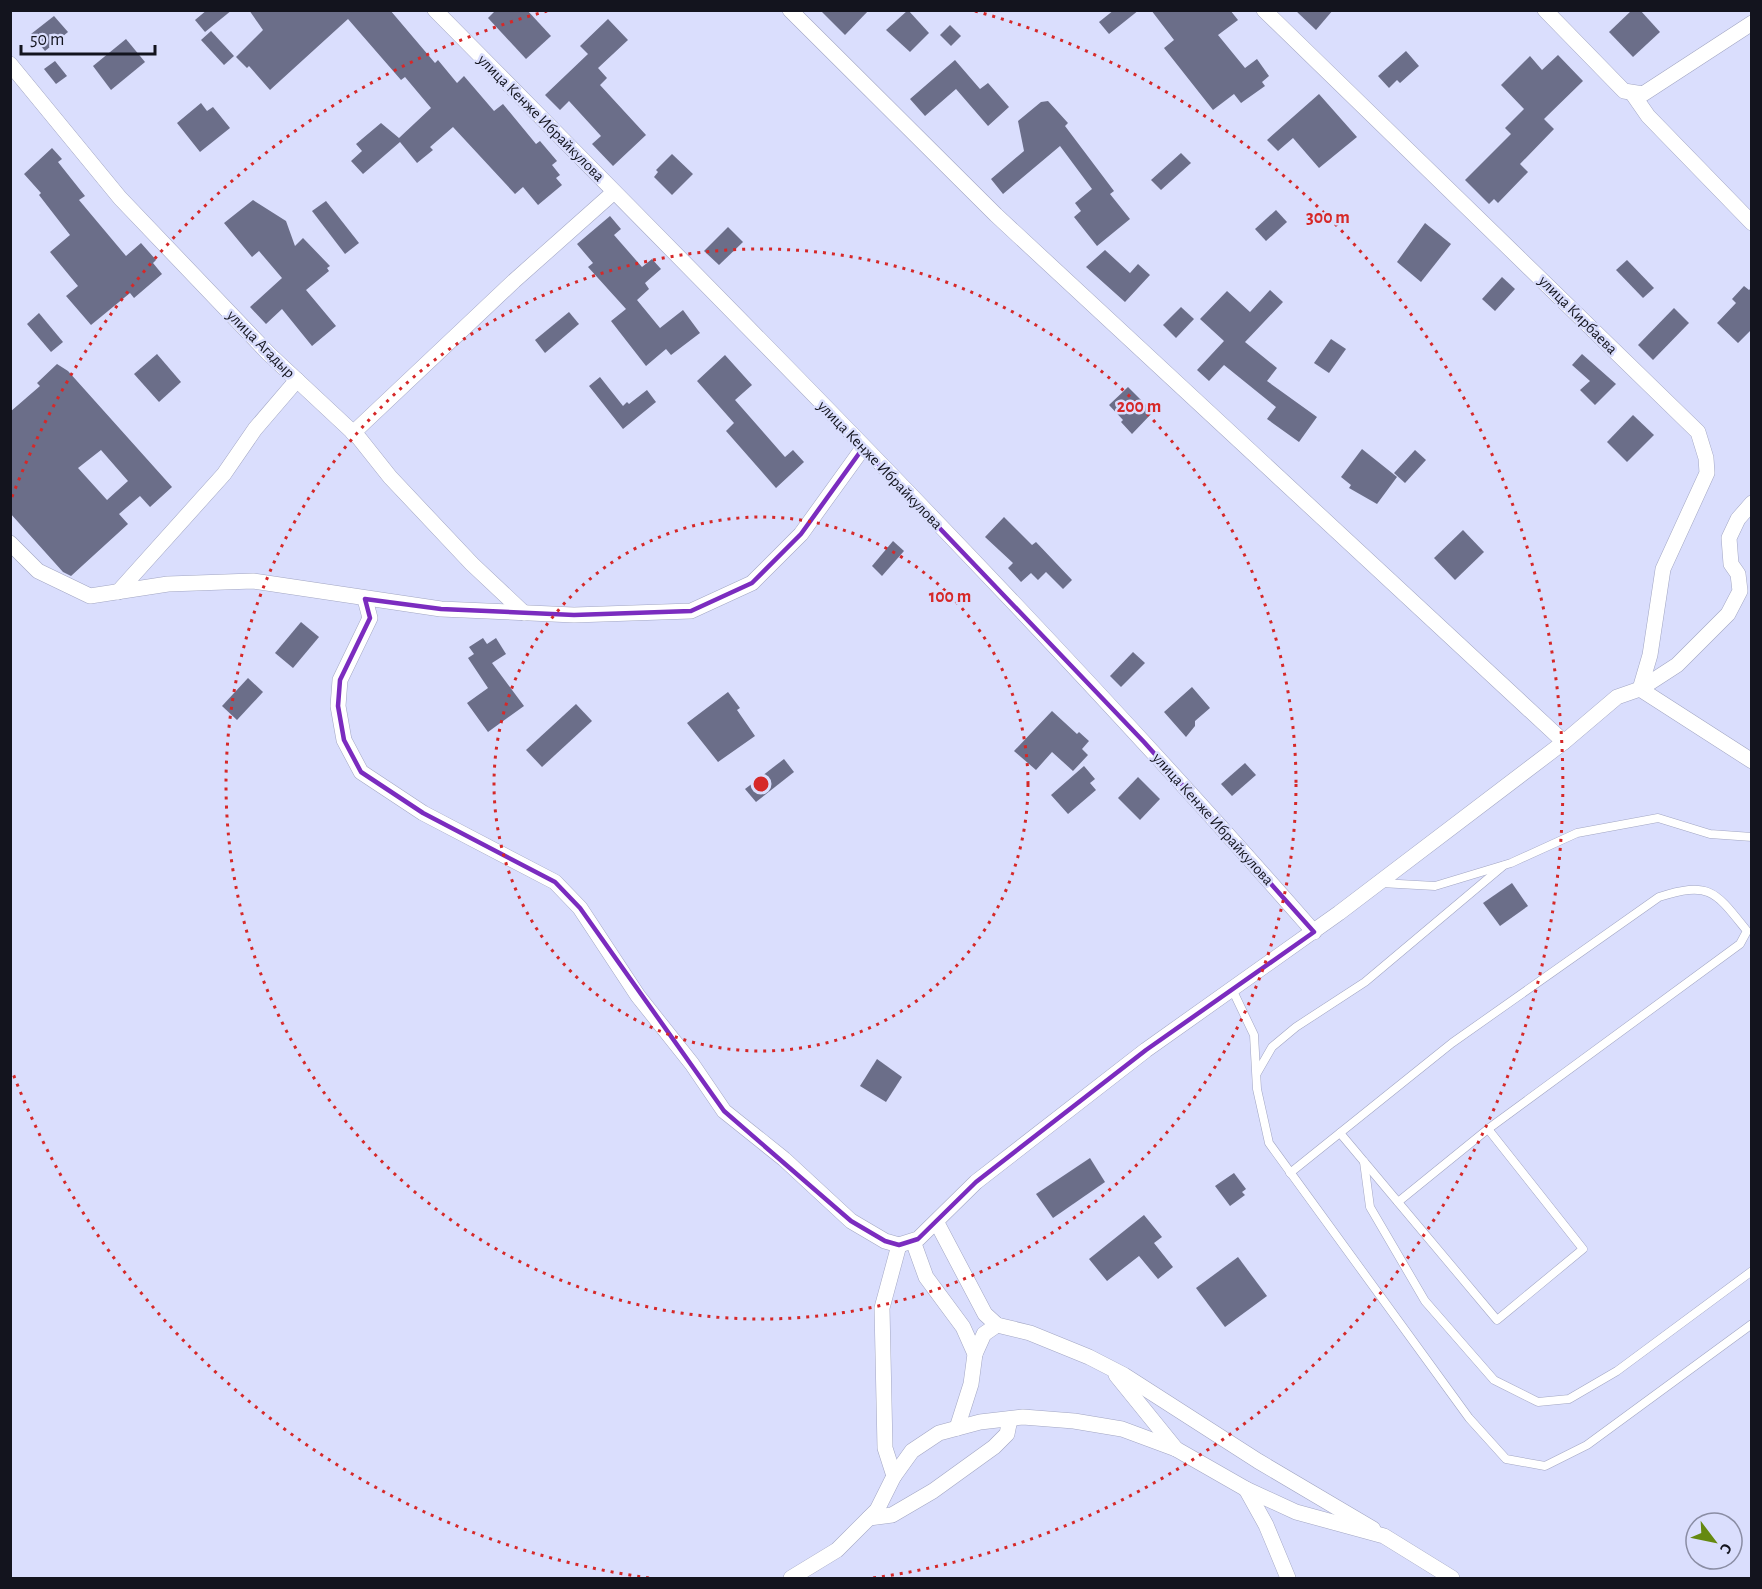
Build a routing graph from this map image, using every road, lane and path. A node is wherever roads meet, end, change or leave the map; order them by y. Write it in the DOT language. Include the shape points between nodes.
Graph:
graph roads {
  1 [pos="435,10"];
  2 [pos="790,10"];
  3 [pos="1264,10"];
  4 [pos="1545,10"];
  5 [pos="1752,23"];
  6 [pos="10,64"];
  7 [pos="1632,93"];
  8 [pos="614,192"];
  9 [pos="1752,223"];
  10 [pos="297,380"];
  11 [pos="354,433"];
  12 [pos="863,448"];
  13 [pos="1752,503"];
  14 [pos="10,543"];
  15 [pos="118,592"];
  16 [pos="365,599"];
  17 [pos="524,613"];
  18 [pos="1640,689"];
  19 [pos="1564,742"];
  20 [pos="1752,761"];
  21 [pos="1752,837"];
  22 [pos="1504,865"];
  23 [pos="1379,883"];
  24 [pos="1314,932"];
  25 [pos="1749,933"];
  26 [pos="1232,989"];
  27 [pos="1256,1074"];
  28 [pos="1488,1129"];
  29 [pos="1340,1133"];
  30 [pos="1364,1162"];
  31 [pos="1290,1173"];
  32 [pos="1398,1202"];
  33 [pos="936,1223"];
  34 [pos="906,1243"];
  35 [pos="1752,1271"];
  36 [pos="1752,1324"];
  37 [pos="996,1325"];
  38 [pos="975,1354"];
  39 [pos="1110,1368"];
  40 [pos="1010,1419"];
  41 [pos="957,1428"];
  42 [pos="1176,1449"];
  43 [pos="894,1476"];
  44 [pos="1246,1489"];
  45 [pos="869,1518"];
  46 [pos="1384,1536"];
  47 [pos="791,1578"];
  48 [pos="1288,1578"];
  49 [pos="1452,1578"];
  1 -- 8 [label="street, улица Кенже Ибрайкулова"];
  2 -- 19 [label="street" via="996,215"];
  3 -- 18 [label="street, улица Кирбаева" via="1698,432 1707,474 1663,569 1650,655"];
  4 -- 7 [label="street" via="1624,91"];
  5 -- 7 [label="street" via="1643,94"];
  6 -- 10 [label="street, улица Агадыр" via="120,198"];
  7 -- 9 [label="street" via="1648,116"];
  8 -- 11 [label="street"];
  8 -- 12 [label="street, улица Кенже Ибрайкулова"];
  10 -- 11 [label="street, улица Агадыр"];
  10 -- 15 [label="street" via="255,429 224,474"];
  11 -- 17 [label="street, улица Агадыр" via="472,564"];
  12 -- 17 [label="street" via="801,534 752,583 691,611"];
  12 -- 24 [label="street, улица Кенже Ибрайкулова" via="1144,742"];
  13 -- 18 [label="street" via="1729,538 1731,564 1738,574 1740,591 1728,614 1677,665"];
  14 -- 15 [label="street" via="38,571 90,596"];
  15 -- 16 [label="street" via="168,584 253,581"];
  16 -- 17 [label="street" via="441,609"];
  16 -- 34 [label="street" via="370,618 340,680 338,706 344,740 362,772 423,813 555,882 580,908 638,996 724,1111 851,1221 885,1241"];
  18 -- 19 [label="street" via="1617,697"];
  18 -- 20 [label="street"];
  19 -- 23 [label="street"];
  21 -- 22 [label="lane" via="1710,834 1658,818 1577,833"];
  22 -- 23 [label="lane" via="1435,886"];
  22 -- 27 [label="lane" via="1365,982 1272,1047"];
  23 -- 24 [label="street"];
  24 -- 26 [label="street"];
  25 -- 28 [label="lane" via="1740,944"];
  25 -- 29 [label="lane" via="1706,890 1687,889 1659,897 1452,1043"];
  26 -- 27 [label="lane" via="1254,1035"];
  26 -- 33 [label="street" via="1146,1050 976,1182"];
  27 -- 31 [label="lane" via="1269,1143"];
  28 -- 32 [label="lane"];
  28 -- 32 [label="lane" via="1583,1249 1497,1320"];
  29 -- 30 [label="lane"];
  29 -- 31 [label="lane"];
  30 -- 32 [label="lane"];
  30 -- 35 [label="lane" via="1370,1207 1425,1301 1494,1380 1538,1402 1569,1399 1617,1371"];
  31 -- 36 [label="lane" via="1469,1418 1506,1459 1545,1466 1587,1445"];
  33 -- 34 [label="street"];
  33 -- 37 [label="street" via="985,1314"];
  34 -- 38 [label="street" via="963,1327"];
  34 -- 43 [label="street" via="882,1308 885,1448"];
  37 -- 38 [label="street" via="984,1334"];
  37 -- 39 [label="street" via="1030,1333"];
  38 -- 41 [label="street" via="971,1384"];
  39 -- 42 [label="street"];
  39 -- 46 [label="street"];
  40 -- 41 [label="street"];
  40 -- 42 [label="street" via="1074,1421 1122,1429"];
  40 -- 45 [label="street" via="1007,1434 994,1447 933,1491 892,1515"];
  41 -- 43 [label="street" via="939,1433 912,1451"];
  42 -- 44 [label="street"];
  43 -- 45 [label="street"];
  44 -- 46 [label="street" via="1296,1512"];
  44 -- 48 [label="street"];
  45 -- 47 [label="street" via="837,1551"];
  46 -- 49 [label="street"];
}
